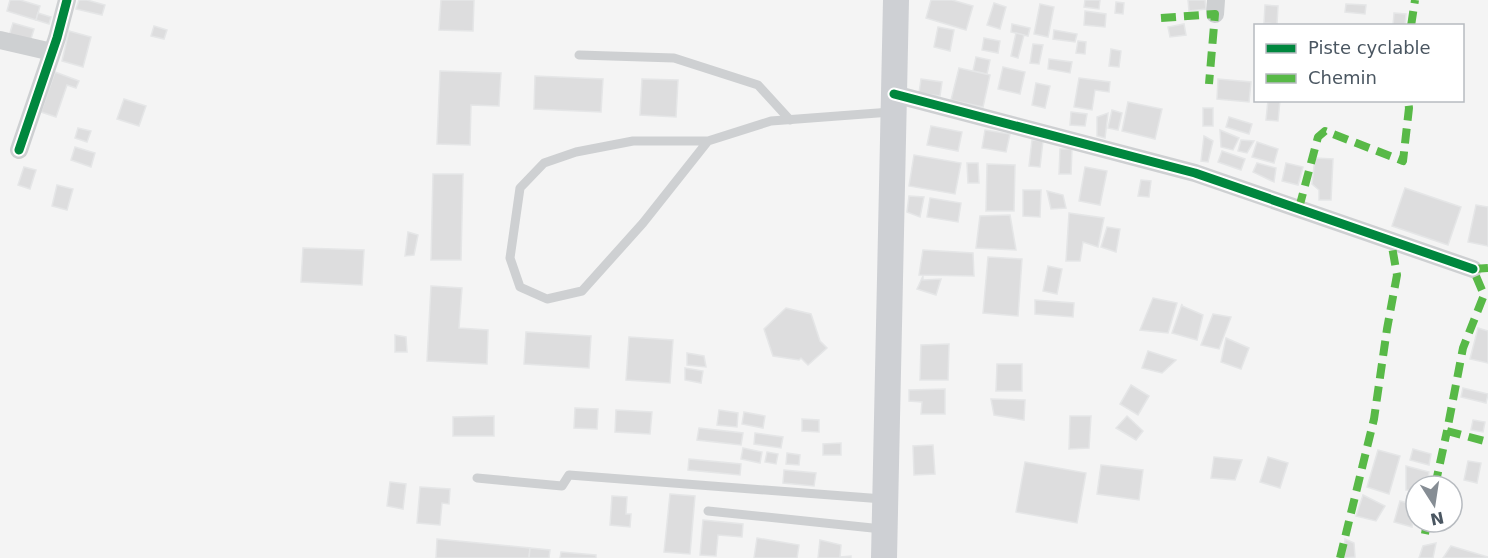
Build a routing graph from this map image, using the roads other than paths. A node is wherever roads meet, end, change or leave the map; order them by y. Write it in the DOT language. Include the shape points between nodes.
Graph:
graph roads {
  1 [pos="67,0"];
  2 [pos="896,0"];
  3 [pos="0,40"];
  4 [pos="52,52"];
  5 [pos="579,55"];
  6 [pos="894,103"];
  7 [pos="790,120"];
  8 [pos="708,141"];
  9 [pos="19,150"];
  10 [pos="1473,269"];
  11 [pos="477,478"];
  12 [pos="885,499"];
  13 [pos="708,511"];
  14 [pos="885,530"];
  15 [pos="884,558"];
  1 -- 4 [label="street"];
  2 -- 6 [label="main road"];
  3 -- 4 [label="street"];
  4 -- 9 [label="street"];
  5 -- 7 [label="lane" via="674,58 758,85"];
  6 -- 7 [label="lane"];
  6 -- 10 [label="street" via="1195,173"];
  6 -- 12 [label="main road"];
  7 -- 8 [label="lane" via="771,121"];
  8 -- 8 [label="lane" via="643,224 582,291 547,299 520,287 510,258 520,188 544,163 633,141"];
  11 -- 12 [label="lane" via="562,486 569,476"];
  12 -- 14 [label="main road"];
  13 -- 14 [label="lane"];
  14 -- 15 [label="main road"];
}
